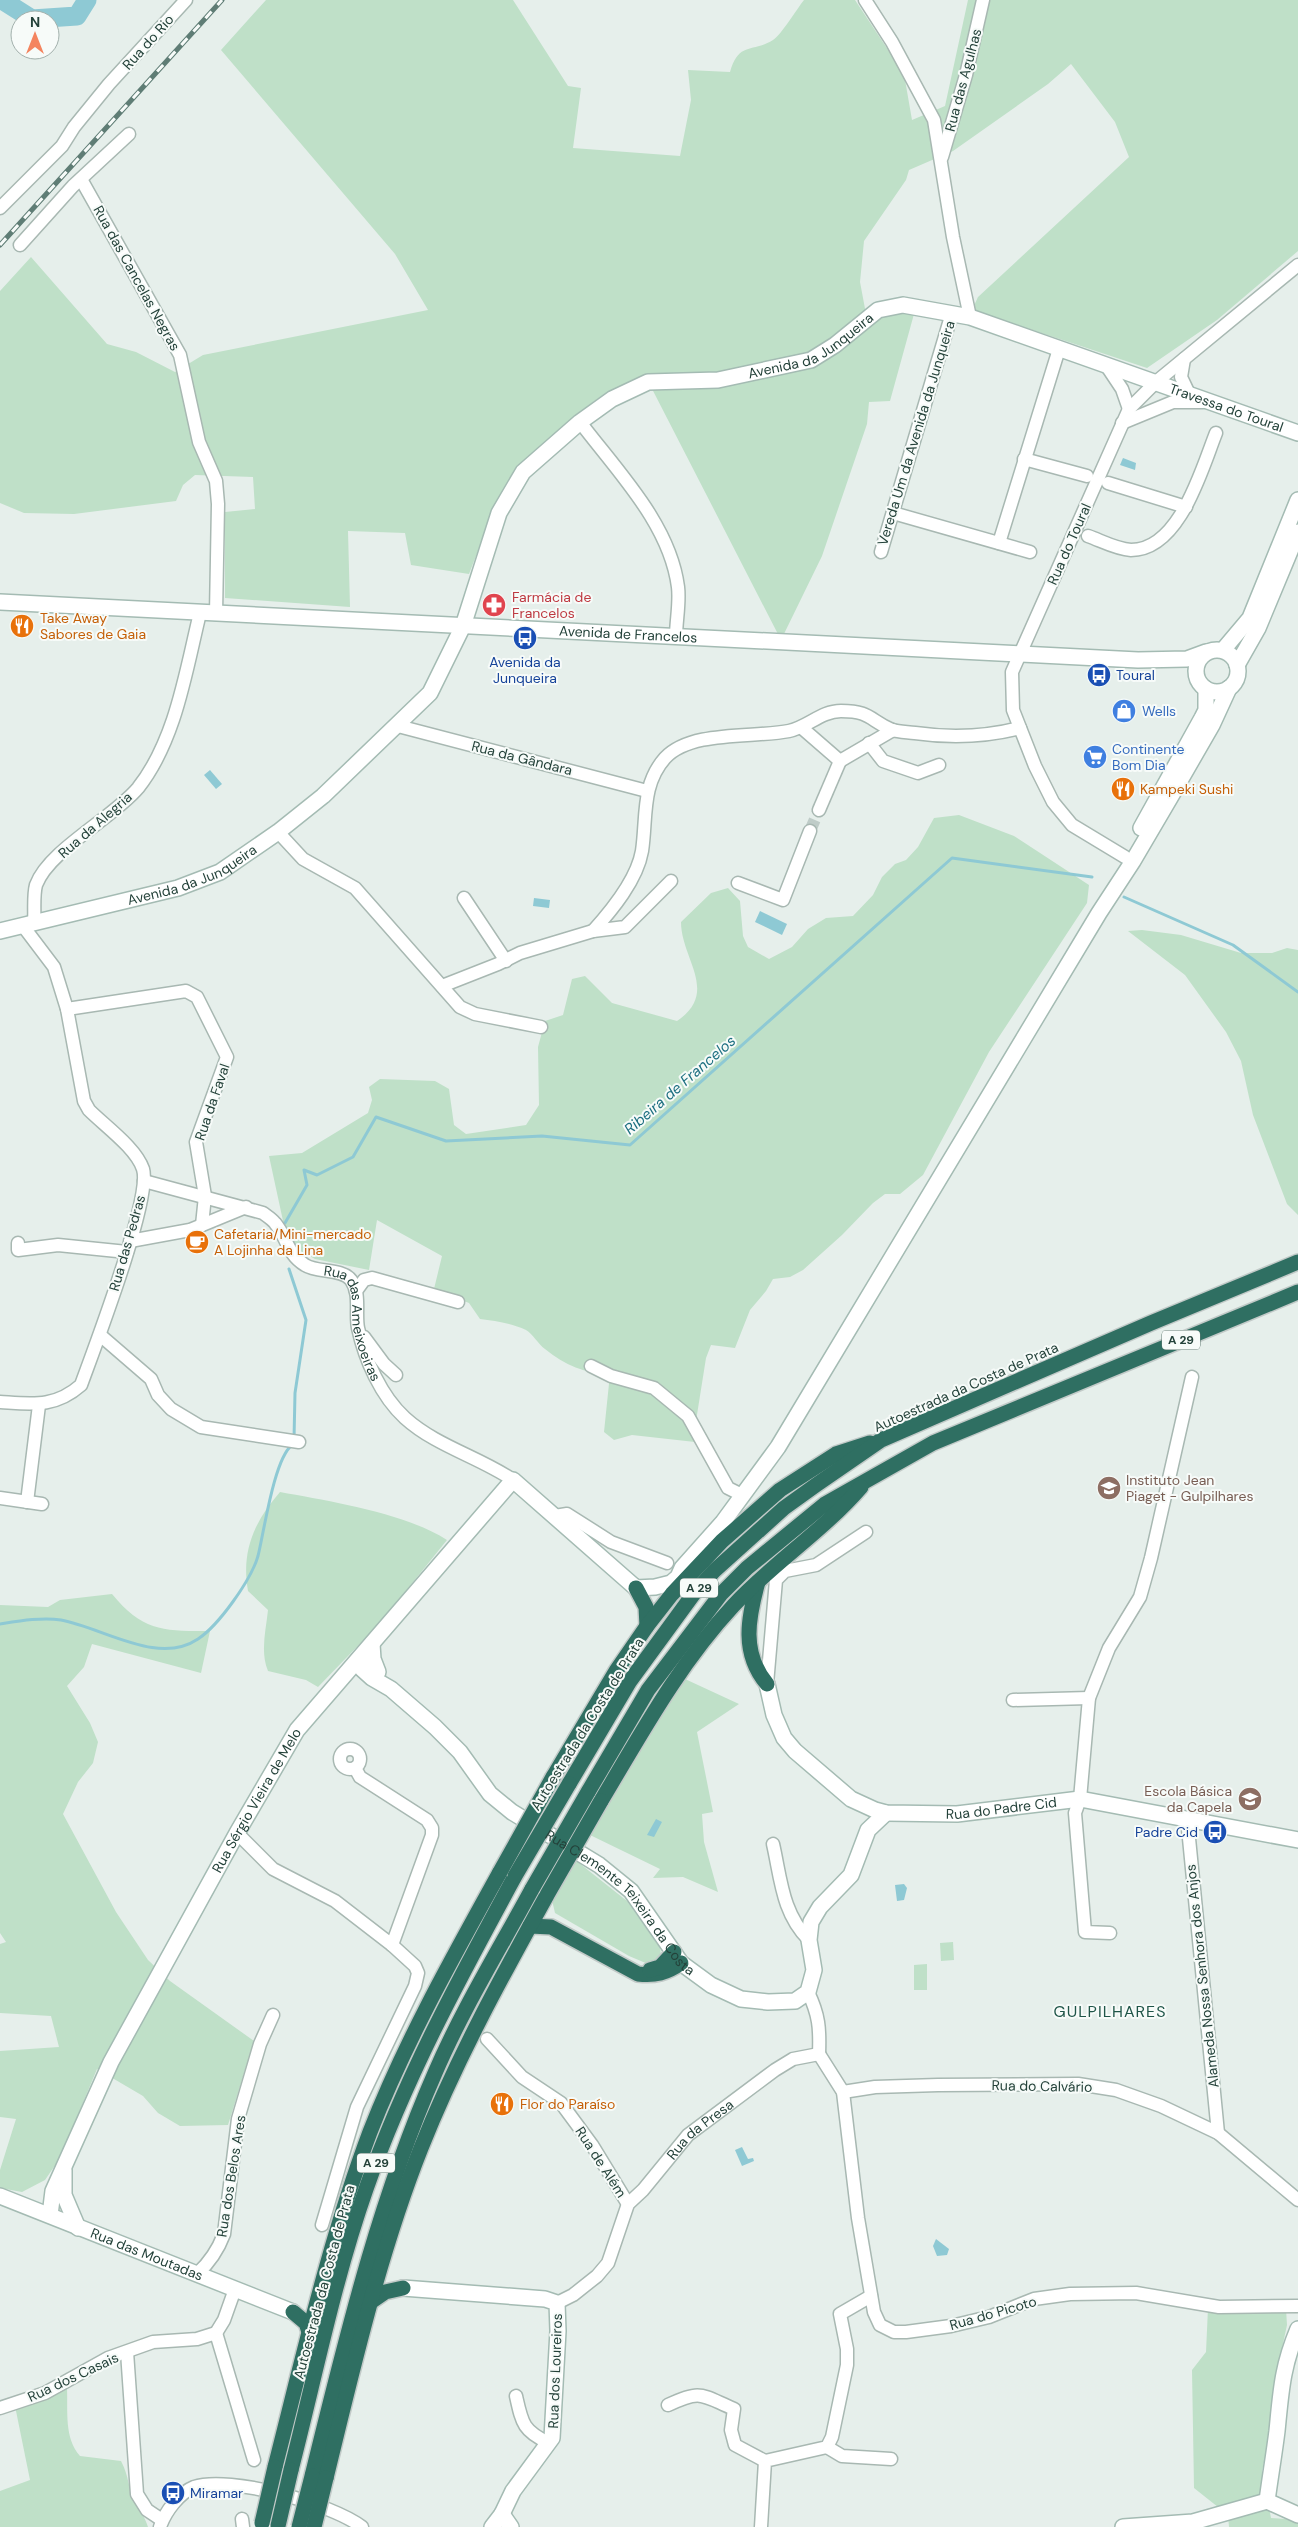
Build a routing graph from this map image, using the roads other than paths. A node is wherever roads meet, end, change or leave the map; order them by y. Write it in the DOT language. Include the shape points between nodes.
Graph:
graph roads {
  1 [pos="186,0"];
  2 [pos="865,0"];
  3 [pos="983,0"];
  4 [pos="129,134"];
  5 [pos="942,159"];
  6 [pos="82,181"];
  7 [pos="0,208"];
  8 [pos="20,246"];
  9 [pos="1298,265"];
  10 [pos="952,313"];
  11 [pos="970,317"];
  12 [pos="1059,349"];
  13 [pos="1184,359"];
  14 [pos="1106,365"];
  15 [pos="1156,382"];
  16 [pos="1190,396"];
  17 [pos="1206,402"];
  18 [pos="1129,409"];
  19 [pos="580,422"];
  20 [pos="1122,423"];
  21 [pos="1216,432"];
  22 [pos="1298,433"];
  23 [pos="1024,459"];
  24 [pos="1087,476"];
  25 [pos="1108,482"];
  26 [pos="1298,500"];
  27 [pos="1186,507"];
  28 [pos="893,513"];
  29 [pos="1298,532"];
  30 [pos="1088,536"];
  31 [pos="999,543"];
  32 [pos="880,552"];
  33 [pos="1030,552"];
  34 [pos="0,602"];
  35 [pos="200,612"];
  36 [pos="216,614"];
  37 [pos="463,626"];
  38 [pos="676,637"];
  39 [pos="1223,650"];
  40 [pos="1206,652"];
  41 [pos="1018,654"];
  42 [pos="1167,661"];
  43 [pos="1237,665"];
  44 [pos="1197,676"];
  45 [pos="1229,688"];
  46 [pos="1206,689"];
  47 [pos="398,726"];
  48 [pos="802,728"];
  49 [pos="1020,728"];
  50 [pos="893,730"];
  51 [pos="869,743"];
  52 [pos="840,761"];
  53 [pos="939,766"];
  54 [pos="647,791"];
  55 [pos="819,810"];
  56 [pos="810,830"];
  57 [pos="278,832"];
  58 [pos="1125,857"];
  59 [pos="671,881"];
  60 [pos="738,883"];
  61 [pos="1110,895"];
  62 [pos="464,898"];
  63 [pos="28,925"];
  64 [pos="0,931"];
  65 [pos="593,931"];
  66 [pos="506,961"];
  67 [pos="442,986"];
  68 [pos="67,1010"];
  69 [pos="540,1027"];
  70 [pos="144,1181"];
  71 [pos="205,1196"];
  72 [pos="246,1207"];
  73 [pos="202,1225"];
  74 [pos="18,1244"];
  75 [pos="128,1247"];
  76 [pos="1298,1262"];
  77 [pos="356,1291"];
  78 [pos="1298,1292"];
  79 [pos="458,1302"];
  80 [pos="358,1327"];
  81 [pos="100,1335"];
  82 [pos="590,1366"];
  83 [pos="396,1375"];
  84 [pos="1192,1377"];
  85 [pos="0,1402"];
  86 [pos="39,1405"];
  87 [pos="881,1440"];
  88 [pos="294,1441"];
  89 [pos="871,1477"];
  90 [pos="513,1480"];
  91 [pos="742,1495"];
  92 [pos="0,1498"];
  93 [pos="26,1502"];
  94 [pos="42,1504"];
  95 [pos="554,1516"];
  96 [pos="866,1532"];
  97 [pos="666,1563"];
  98 [pos="682,1568"];
  99 [pos="620,1573"];
  100 [pos="758,1581"];
  101 [pos="636,1588"];
  102 [pos="647,1626"];
  103 [pos="372,1644"];
  104 [pos="358,1660"];
  105 [pos="375,1675"];
  106 [pos="343,1677"];
  107 [pos="767,1684"];
  108 [pos="1089,1698"];
  109 [pos="1013,1700"];
  110 [pos="355,1768"];
  111 [pos="1080,1799"];
  112 [pos="861,1805"];
  113 [pos="886,1813"];
  114 [pos="1187,1818"];
  115 [pos="868,1830"];
  116 [pos="237,1833"];
  117 [pos="1298,1840"];
  118 [pos="773,1844"];
  119 [pos="545,1899"];
  120 [pos="530,1926"];
  121 [pos="1110,1933"];
  122 [pos="809,1940"];
  123 [pos="392,1945"];
  124 [pos="678,1958"];
  125 [pos="808,1992"];
  126 [pos="274,2015"];
  127 [pos="487,2039"];
  128 [pos="819,2054"];
  129 [pos="843,2092"];
  130 [pos="1218,2134"];
  131 [pos="58,2193"];
  132 [pos="0,2196"];
  133 [pos="1298,2200"];
  134 [pos="17,2203"];
  135 [pos="628,2204"];
  136 [pos="50,2215"];
  137 [pos="322,2225"];
  138 [pos="78,2228"];
  139 [pos="382,2264"];
  140 [pos="197,2274"];
  141 [pos="403,2288"];
  142 [pos="235,2290"];
  143 [pos="871,2296"];
  144 [pos="372,2301"];
  145 [pos="316,2302"];
  146 [pos="557,2303"];
  147 [pos="1298,2306"];
  148 [pos="293,2312"];
  149 [pos="1298,2328"];
  150 [pos="309,2332"];
  151 [pos="216,2333"];
  152 [pos="127,2352"];
  153 [pos="516,2396"];
  154 [pos="668,2405"];
  155 [pos="0,2408"];
  156 [pos="549,2443"];
  157 [pos="827,2447"];
  158 [pos="890,2458"];
  159 [pos="254,2460"];
  160 [pos="765,2461"];
  161 [pos="319,2477"];
  162 [pos="1266,2501"];
  163 [pos="1298,2515"];
  164 [pos="507,2521"];
  165 [pos="161,2523"];
  166 [pos="262,2525"];
  167 [pos="278,2526"];
  168 [pos="299,2527"];
  169 [pos="314,2527"];
  170 [pos="362,2527"];
  171 [pos="492,2527"];
  172 [pos="761,2527"];
  173 [pos="1123,2527"];
  1 -- 7 [label="street, Rua do Rio" via="109,84 62,146"];
  2 -- 5 [label="street" via="934,120"];
  3 -- 5 [label="street, Rua das Agulhas"];
  4 -- 6 [label="street"];
  5 -- 11 [label="street" via="952,237"];
  6 -- 8 [label="street" via="73,186"];
  6 -- 36 [label="street, Rua das Cancelas Negras" via="180,355 199,442 216,482"];
  9 -- 13 [label="street, Rua do Toural"];
  10 -- 11 [label="main road, Avenida da Junqueira"];
  10 -- 19 [label="main road, Avenida da Junqueira" via="903,305 878,310 812,360 718,380 648,382 612,399"];
  10 -- 28 [label="street, Vereda Um da Avenida da Junqueira"];
  11 -- 12 [label="main road, Avenida da Junqueira"];
  12 -- 14 [label="main road, Avenida da Junqueira"];
  12 -- 23 [label="street"];
  13 -- 15 [label="street, Rua do Toural"];
  13 -- 16 [label="street" via="1181,377"];
  14 -- 15 [label="main road, Avenida da Junqueira"];
  14 -- 18 [label="street" via="1122,389"];
  15 -- 16 [label="main road, Travessa do Toural"];
  15 -- 18 [label="street, Rua do Toural"];
  16 -- 17 [label="main road, Travessa do Toural"];
  17 -- 20 [label="street" via="1173,402"];
  17 -- 22 [label="main road, Travessa do Toural"];
  18 -- 20 [label="street, Rua do Toural"];
  19 -- 37 [label="main road, Avenida da Junqueira" via="523,472 499,513"];
  19 -- 38 [label="street" via="652,517 668,546 678,588"];
  20 -- 41 [label="street, Rua do Toural"];
  21 -- 27 [label="street"];
  23 -- 24 [label="street"];
  23 -- 31 [label="street"];
  25 -- 27 [label="street"];
  26 -- 39 [label="main road" via="1250,618"];
  27 -- 30 [label="street" via="1164,536 1152,545 1133,550"];
  28 -- 31 [label="street"];
  28 -- 32 [label="street, Vereda Um da Avenida da Junqueira"];
  29 -- 43 [label="main road" via="1258,628"];
  31 -- 33 [label="street"];
  34 -- 35 [label="main road, Avenida de Francelos"];
  35 -- 36 [label="main road, Avenida de Francelos"];
  35 -- 63 [label="street, Rua da Alegria" via="177,704 162,748 137,788 47,866 36,886"];
  36 -- 37 [label="main road, Avenida de Francelos"];
  37 -- 38 [label="main road, Avenida de Francelos"];
  37 -- 47 [label="main road, Avenida da Junqueira" via="430,693"];
  38 -- 41 [label="main road, Avenida de Francelos"];
  39 -- 40 [label="main road"];
  39 -- 43 [label="main road"];
  40 -- 42 [label="main road, Avenida de Francelos" via="1193,658"];
  40 -- 44 [label="main road" via="1198,662"];
  41 -- 42 [label="main road, Avenida de Francelos"];
  41 -- 49 [label="street, Rua do Toural" via="1012,672 1011,702"];
  42 -- 44 [label="main road, Avenida de Francelos"];
  43 -- 45 [label="main road" via="1237,677"];
  44 -- 46 [label="main road"];
  45 -- 46 [label="main road" via="1218,692"];
  45 -- 61 [label="main road" via="1212,725"];
  46 -- 58 [label="main road" via="1206,710"];
  47 -- 54 [label="street, Rua da Gândara"];
  47 -- 57 [label="main road, Avenida da Junqueira" via="323,796"];
  48 -- 50 [label="street" via="820,716 838,710 865,712"];
  48 -- 52 [label="street"];
  48 -- 54 [label="street" via="708,739 685,746 666,757"];
  49 -- 50 [label="street" via="983,736"];
  49 -- 58 [label="street, Rua do Toural" via="1035,766 1060,813 1072,825"];
  50 -- 51 [label="street"];
  51 -- 52 [label="street"];
  51 -- 53 [label="street" via="883,761 918,773"];
  52 -- 55 [label="street"];
  54 -- 65 [label="street" via="642,853 634,875"];
  56 -- 60 [label="street" via="783,900"];
  57 -- 63 [label="main road, Avenida da Junqueira" via="220,872 178,888"];
  57 -- 67 [label="street" via="303,859 355,888"];
  58 -- 61 [label="main road"];
  59 -- 65 [label="street" via="625,927"];
  61 -- 91 [label="main road" via="778,1447"];
  62 -- 66 [label="street"];
  63 -- 64 [label="main road, Avenida da Junqueira"];
  63 -- 68 [label="street, Rua das Pedras" via="54,967"];
  65 -- 66 [label="street" via="520,953"];
  66 -- 67 [label="street"];
  67 -- 69 [label="street" via="460,1007 475,1014"];
  68 -- 70 [label="street, Rua das Pedras" via="84,1101 89,1110 138,1157"];
  68 -- 71 [label="street, Rua da Faval" via="186,991 197,997 227,1057 196,1142"];
  70 -- 71 [label="street, Rua das Ameixoeiras"];
  70 -- 75 [label="street, Rua das Pedras"];
  71 -- 72 [label="street, Rua das Ameixoeiras"];
  71 -- 73 [label="street, Rua da Faval"];
  72 -- 73 [label="street"];
  72 -- 77 [label="street, Rua das Ameixoeiras" via="263,1213 276,1224 293,1257 307,1267 342,1274 350,1279"];
  73 -- 75 [label="street"];
  74 -- 75 [label="street" via="18,1250 58,1245"];
  75 -- 81 [label="street, Rua das Pedras"];
  76 -- 87 [label="highway, Autoestrada da Costa de Prata / A 29"];
  77 -- 79 [label="street" via="364,1280 372,1278"];
  77 -- 80 [label="street, Rua das Ameixoeiras"];
  78 -- 89 [label="highway, A 29" via="951,1435"];
  80 -- 83 [label="street" via="384,1364"];
  80 -- 90 [label="street, Rua das Ameixoeiras" via="368,1360 383,1392 405,1418 445,1445 496,1468"];
  81 -- 86 [label="street, Rua das Pedras" via="82,1385 69,1396"];
  81 -- 88 [label="street" via="151,1379 158,1395 171,1409 201,1426"];
  82 -- 91 [label="street" via="611,1376 654,1388 688,1416 728,1488"];
  84 -- 108 [label="street" via="1140,1597 1109,1648"];
  85 -- 86 [label="street, Rua das Pedras"];
  86 -- 93 [label="street"];
  87 -- 102 [label="highway, A 29" via="836,1454 780,1490 722,1540"];
  87 -- 167 [label="highway, Autoestrada da Costa de Prata / A 29, bridge" via="784,1508 695,1592 630,1681 515,1876 415,2065 366,2190 345,2258"];
  89 -- 100 [label="highway, A 29" via="838,1513"];
  89 -- 161 [label="highway, A 29, bridge" via="802,1521 721,1594 648,1690 532,1889 460,2020 406,2144 366,2264"];
  90 -- 95 [label="main road, Rua das Ameixoeiras"];
  90 -- 103 [label="main road, Rua Sérgio Vieira de Melo"];
  91 -- 98 [label="main road"];
  92 -- 93 [label="street"];
  93 -- 94 [label="street"];
  95 -- 97 [label="street" via="567,1514 611,1542"];
  95 -- 99 [label="main road, Rua das Ameixoeiras"];
  96 -- 107 [label="street" via="816,1565 785,1571 776,1580"];
  98 -- 99 [label="main road" via="649,1579"];
  98 -- 101 [label="main road" via="671,1583 655,1588"];
  99 -- 101 [label="main road, Rua das Ameixoeiras"];
  100 -- 107 [label="highway" via="750,1610 749,1640 753,1664"];
  100 -- 119 [label="highway, A 29, bridge" via="721,1620 677,1678"];
  101 -- 102 [label="highway" via="646,1607"];
  102 -- 145 [label="highway, A 29, bridge" via="616,1671 553,1777 427,2004 371,2131"];
  103 -- 104 [label="main road, Rua Sérgio Vieira de Melo"];
  103 -- 105 [label="main road"];
  104 -- 105 [label="main road, Rua Clemente Teixeira da Costa" via="362,1669"];
  104 -- 106 [label="main road, Rua Sérgio Vieira de Melo"];
  105 -- 106 [label="main road, Rua Clemente Teixeira da Costa"];
  105 -- 124 [label="main road, Rua Clemente Teixeira da Costa" via="436,1727 460,1752 490,1794 512,1812 599,1865 631,1891"];
  106 -- 116 [label="main road, Rua Sérgio Vieira de Melo" via="297,1730"];
  107 -- 112 [label="main road, Rua do Padre Cid" via="774,1715 784,1738 818,1772"];
  108 -- 109 [label="street"];
  108 -- 111 [label="street"];
  110 -- 123 [label="street" via="360,1777 427,1820 432,1828"];
  111 -- 113 [label="main road, Rua do Padre Cid" via="1018,1805 981,1813"];
  111 -- 114 [label="main road, Rua do Padre Cid"];
  111 -- 121 [label="street" via="1075,1813 1085,1932"];
  112 -- 113 [label="main road, Rua do Padre Cid"];
  112 -- 115 [label="main road"];
  113 -- 115 [label="main road"];
  114 -- 117 [label="main road, Rua do Padre Cid"];
  114 -- 130 [label="street, Alameda Nossa Senhora dos Anjos"];
  115 -- 122 [label="main road" via="851,1875 820,1907 811,1922"];
  116 -- 123 [label="street" via="272,1869 334,1901"];
  116 -- 131 [label="main road, Rua Sérgio Vieira de Melo" via="111,2062 64,2166"];
  118 -- 122 [label="street" via="788,1912"];
  119 -- 120 [label="highway, A 29"];
  119 -- 124 [label="highway" via="552,1918 639,1968 650,1970"];
  120 -- 124 [label="highway" via="551,1927 638,1974 664,1973"];
  120 -- 139 [label="highway, A 29" via="473,2030 428,2132"];
  122 -- 125 [label="main road" via="814,1970"];
  123 -- 137 [label="street" via="415,1966 418,1979 357,2108"];
  124 -- 125 [label="main road, Rua Clemente Teixeira da Costa" via="711,1985 741,1999 795,2001"];
  125 -- 128 [label="street" via="817,2011"];
  126 -- 140 [label="street, Rua dos Belos Ares" via="260,2044 238,2119 224,2234 208,2264"];
  127 -- 135 [label="street, Rua de Além" via="522,2076 561,2103 592,2145"];
  128 -- 129 [label="street, Rua do Picoto"];
  128 -- 135 [label="street, Rua da Presa" via="794,2058 725,2105 688,2135"];
  129 -- 130 [label="street, Rua do Calvário" via="876,2086 1078,2084 1139,2097"];
  129 -- 143 [label="street, Rua do Picoto"];
  130 -- 133 [label="street, Rua do Calvário"];
  131 -- 134 [label="main road"];
  131 -- 136 [label="main road" via="58,2206"];
  131 -- 138 [label="main road, Rua Sérgio Vieira de Melo"];
  132 -- 134 [label="main road, Rua das Moutadas"];
  134 -- 136 [label="main road, Rua das Moutadas"];
  135 -- 146 [label="street, Rua da Presa" via="608,2263 573,2295"];
  136 -- 138 [label="main road, Rua das Moutadas"];
  138 -- 140 [label="main road, Rua das Moutadas"];
  139 -- 141 [label="highway" via="389,2280"];
  139 -- 144 [label="highway, A 29"];
  140 -- 142 [label="main road, Rua das Moutadas"];
  141 -- 144 [label="highway" via="385,2292"];
  141 -- 146 [label="main road" via="545,2299"];
  142 -- 148 [label="main road, Rua das Moutadas"];
  142 -- 151 [label="street"];
  143 -- 147 [label="street, Rua do Picoto" via="880,2325 894,2332 952,2326 989,2317 1034,2299 1070,2294 1136,2293 1219,2307"];
  143 -- 157 [label="street" via="840,2314 848,2365 832,2438"];
  144 -- 161 [label="highway, A 29"];
  145 -- 148 [label="highway"];
  145 -- 150 [label="highway, A 29"];
  146 -- 156 [label="main road, Rua dos Loureiros" via="553,2430"];
  148 -- 150 [label="highway" via="306,2323"];
  149 -- 162 [label="main road" via="1281,2381"];
  150 -- 166 [label="highway, A 29, bridge"];
  151 -- 152 [label="street, Rua dos Casais" via="196,2339 153,2342"];
  151 -- 159 [label="street"];
  152 -- 155 [label="street, Rua dos Casais" via="108,2358 45,2393"];
  152 -- 165 [label="street" via="137,2494"];
  153 -- 156 [label="street" via="524,2426 534,2436"];
  154 -- 160 [label="street" via="698,2394 734,2409 731,2430 734,2445"];
  156 -- 164 [label="main road, Rua dos Loureiros" via="513,2491"];
  157 -- 158 [label="street" via="842,2456"];
  157 -- 160 [label="street"];
  160 -- 172 [label="street"];
  161 -- 168 [label="highway, A 29, bridge"];
  161 -- 169 [label="highway, A 29, bridge"];
  162 -- 163 [label="main road"];
  162 -- 173 [label="main road" via="1193,2522"];
  164 -- 171 [label="main road, Rua dos Loureiros"];
  165 -- 170 [label="street" via="178,2498 192,2488 225,2484 326,2507"];
}
